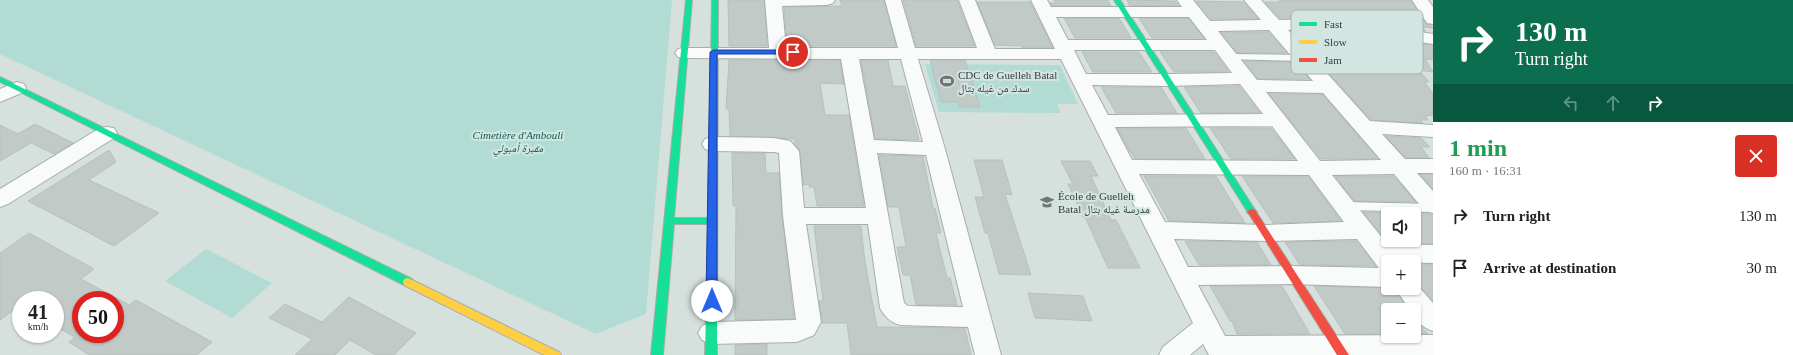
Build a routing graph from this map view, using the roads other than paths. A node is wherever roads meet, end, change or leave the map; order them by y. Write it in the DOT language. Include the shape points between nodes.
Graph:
graph roads {
  1 [pos="689,0"];
  2 [pos="715,0"];
  3 [pos="773,0"];
  4 [pos="827,0"];
  5 [pos="893,0"];
  6 [pos="967,0"];
  7 [pos="1252,0"];
  8 [pos="1420,0"];
  9 [pos="1043,6"];
  10 [pos="1121,6"];
  11 [pos="1195,12"];
  12 [pos="1433,19"];
  13 [pos="1275,25"];
  14 [pos="1291,25"];
  15 [pos="1423,37"];
  16 [pos="1433,39"];
  17 [pos="1291,44"];
  18 [pos="1145,45"];
  19 [pos="1065,49"];
  20 [pos="1225,51"];
  21 [pos="714,52"];
  22 [pos="778,52"];
  23 [pos="684,53"];
  24 [pos="849,53"];
  25 [pos="908,53"];
  26 [pos="988,53"];
  27 [pos="1291,57"];
  28 [pos="1317,74"];
  29 [pos="0,79"];
  30 [pos="1080,79"];
  31 [pos="1168,80"];
  32 [pos="1248,82"];
  33 [pos="1329,87"];
  34 [pos="17,88"];
  35 [pos="0,96"];
  36 [pos="1193,120"];
  37 [pos="1278,120"];
  38 [pos="1101,121"];
  39 [pos="1364,126"];
  40 [pos="1433,131"];
  41 [pos="107,133"];
  42 [pos="712,144"];
  43 [pos="866,146"];
  44 [pos="935,149"];
  45 [pos="1397,166"];
  46 [pos="1433,166"];
  47 [pos="1124,167"];
  48 [pos="1223,168"];
  49 [pos="1314,168"];
  50 [pos="0,199"];
  51 [pos="1345,206"];
  52 [pos="1433,206"];
  53 [pos="794,216"];
  54 [pos="878,216"];
  55 [pos="669,221"];
  56 [pos="712,221"];
  57 [pos="1158,230"];
  58 [pos="1363,230"];
  59 [pos="1265,233"];
  60 [pos="1433,254"];
  61 [pos="1382,255"];
  62 [pos="1421,255"];
  63 [pos="1292,275"];
  64 [pos="1181,276"];
  65 [pos="1381,278"];
  66 [pos="1414,295"];
  67 [pos="1431,315"];
  68 [pos="978,317"];
  69 [pos="1207,326"];
  70 [pos="711,344"];
  71 [pos="1433,346"];
  72 [pos="1220,351"];
  73 [pos="1341,352"];
  74 [pos="555,355"];
  75 [pos="657,355"];
  76 [pos="988,355"];
  77 [pos="1172,355"];
  1 -- 23 [label="street"];
  2 -- 21 [label="street"];
  3 -- 4 [label="street"];
  3 -- 22 [label="street"];
  5 -- 25 [label="street"];
  6 -- 26 [label="street"];
  7 -- 13 [label="street"];
  8 -- 12 [label="street"];
  9 -- 10 [label="street"];
  9 -- 19 [label="street"];
  10 -- 11 [label="street"];
  10 -- 18 [label="street"];
  11 -- 13 [label="street"];
  11 -- 20 [label="street"];
  13 -- 14 [label="street"];
  13 -- 17 [label="street"];
  15 -- 16 [label="street"];
  18 -- 19 [label="street"];
  18 -- 20 [label="street"];
  18 -- 31 [label="street"];
  19 -- 26 [label="street"];
  19 -- 30 [label="street"];
  20 -- 27 [label="lane"];
  20 -- 32 [label="street"];
  21 -- 22 [label="street"];
  21 -- 23 [label="street"];
  21 -- 42 [label="street"];
  22 -- 24 [label="street"];
  23 -- 55 [label="street"];
  24 -- 25 [label="street"];
  24 -- 43 [label="street"];
  25 -- 26 [label="street"];
  25 -- 44 [label="street"];
  28 -- 33 [label="street"];
  29 -- 34 [label="street"];
  30 -- 31 [label="street"];
  30 -- 38 [label="street"];
  31 -- 32 [label="street"];
  31 -- 36 [label="street"];
  32 -- 33 [label="street"];
  32 -- 37 [label="street"];
  33 -- 39 [label="street"];
  34 -- 35 [label="street"];
  34 -- 41 [label="street"];
  36 -- 37 [label="street"];
  36 -- 38 [label="street"];
  36 -- 48 [label="street"];
  37 -- 49 [label="street"];
  38 -- 47 [label="street"];
  39 -- 40 [label="street"];
  39 -- 45 [label="street"];
  41 -- 50 [label="street"];
  41 -- 74 [label="street"];
  42 -- 53 [label="street" via="774,144 789,151"];
  42 -- 56 [label="street"];
  43 -- 44 [label="street"];
  43 -- 54 [label="street"];
  44 -- 68 [label="street"];
  45 -- 46 [label="street"];
  45 -- 49 [label="street"];
  45 -- 52 [label="street"];
  47 -- 48 [label="street"];
  47 -- 57 [label="street"];
  48 -- 49 [label="street"];
  48 -- 59 [label="street"];
  49 -- 51 [label="street"];
  51 -- 52 [label="lane"];
  51 -- 58 [label="street"];
  53 -- 54 [label="street"];
  53 -- 70 [label="street" via="808,322 805,328 797,332"];
  54 -- 68 [label="street" via="892,308 900,315 908,316"];
  55 -- 56 [label="street"];
  55 -- 75 [label="street"];
  56 -- 70 [label="street"];
  57 -- 59 [label="street"];
  57 -- 64 [label="street"];
  58 -- 59 [label="street"];
  58 -- 61 [label="street"];
  59 -- 63 [label="street"];
  60 -- 62 [label="street"];
  63 -- 64 [label="street"];
  63 -- 65 [label="street"];
  63 -- 73 [label="street"];
  64 -- 69 [label="street"];
  66 -- 67 [label="street"];
  68 -- 76 [label="street"];
  69 -- 72 [label="street"];
  69 -- 77 [label="street"];
  71 -- 73 [label="street"];
  72 -- 73 [label="street"];
}
